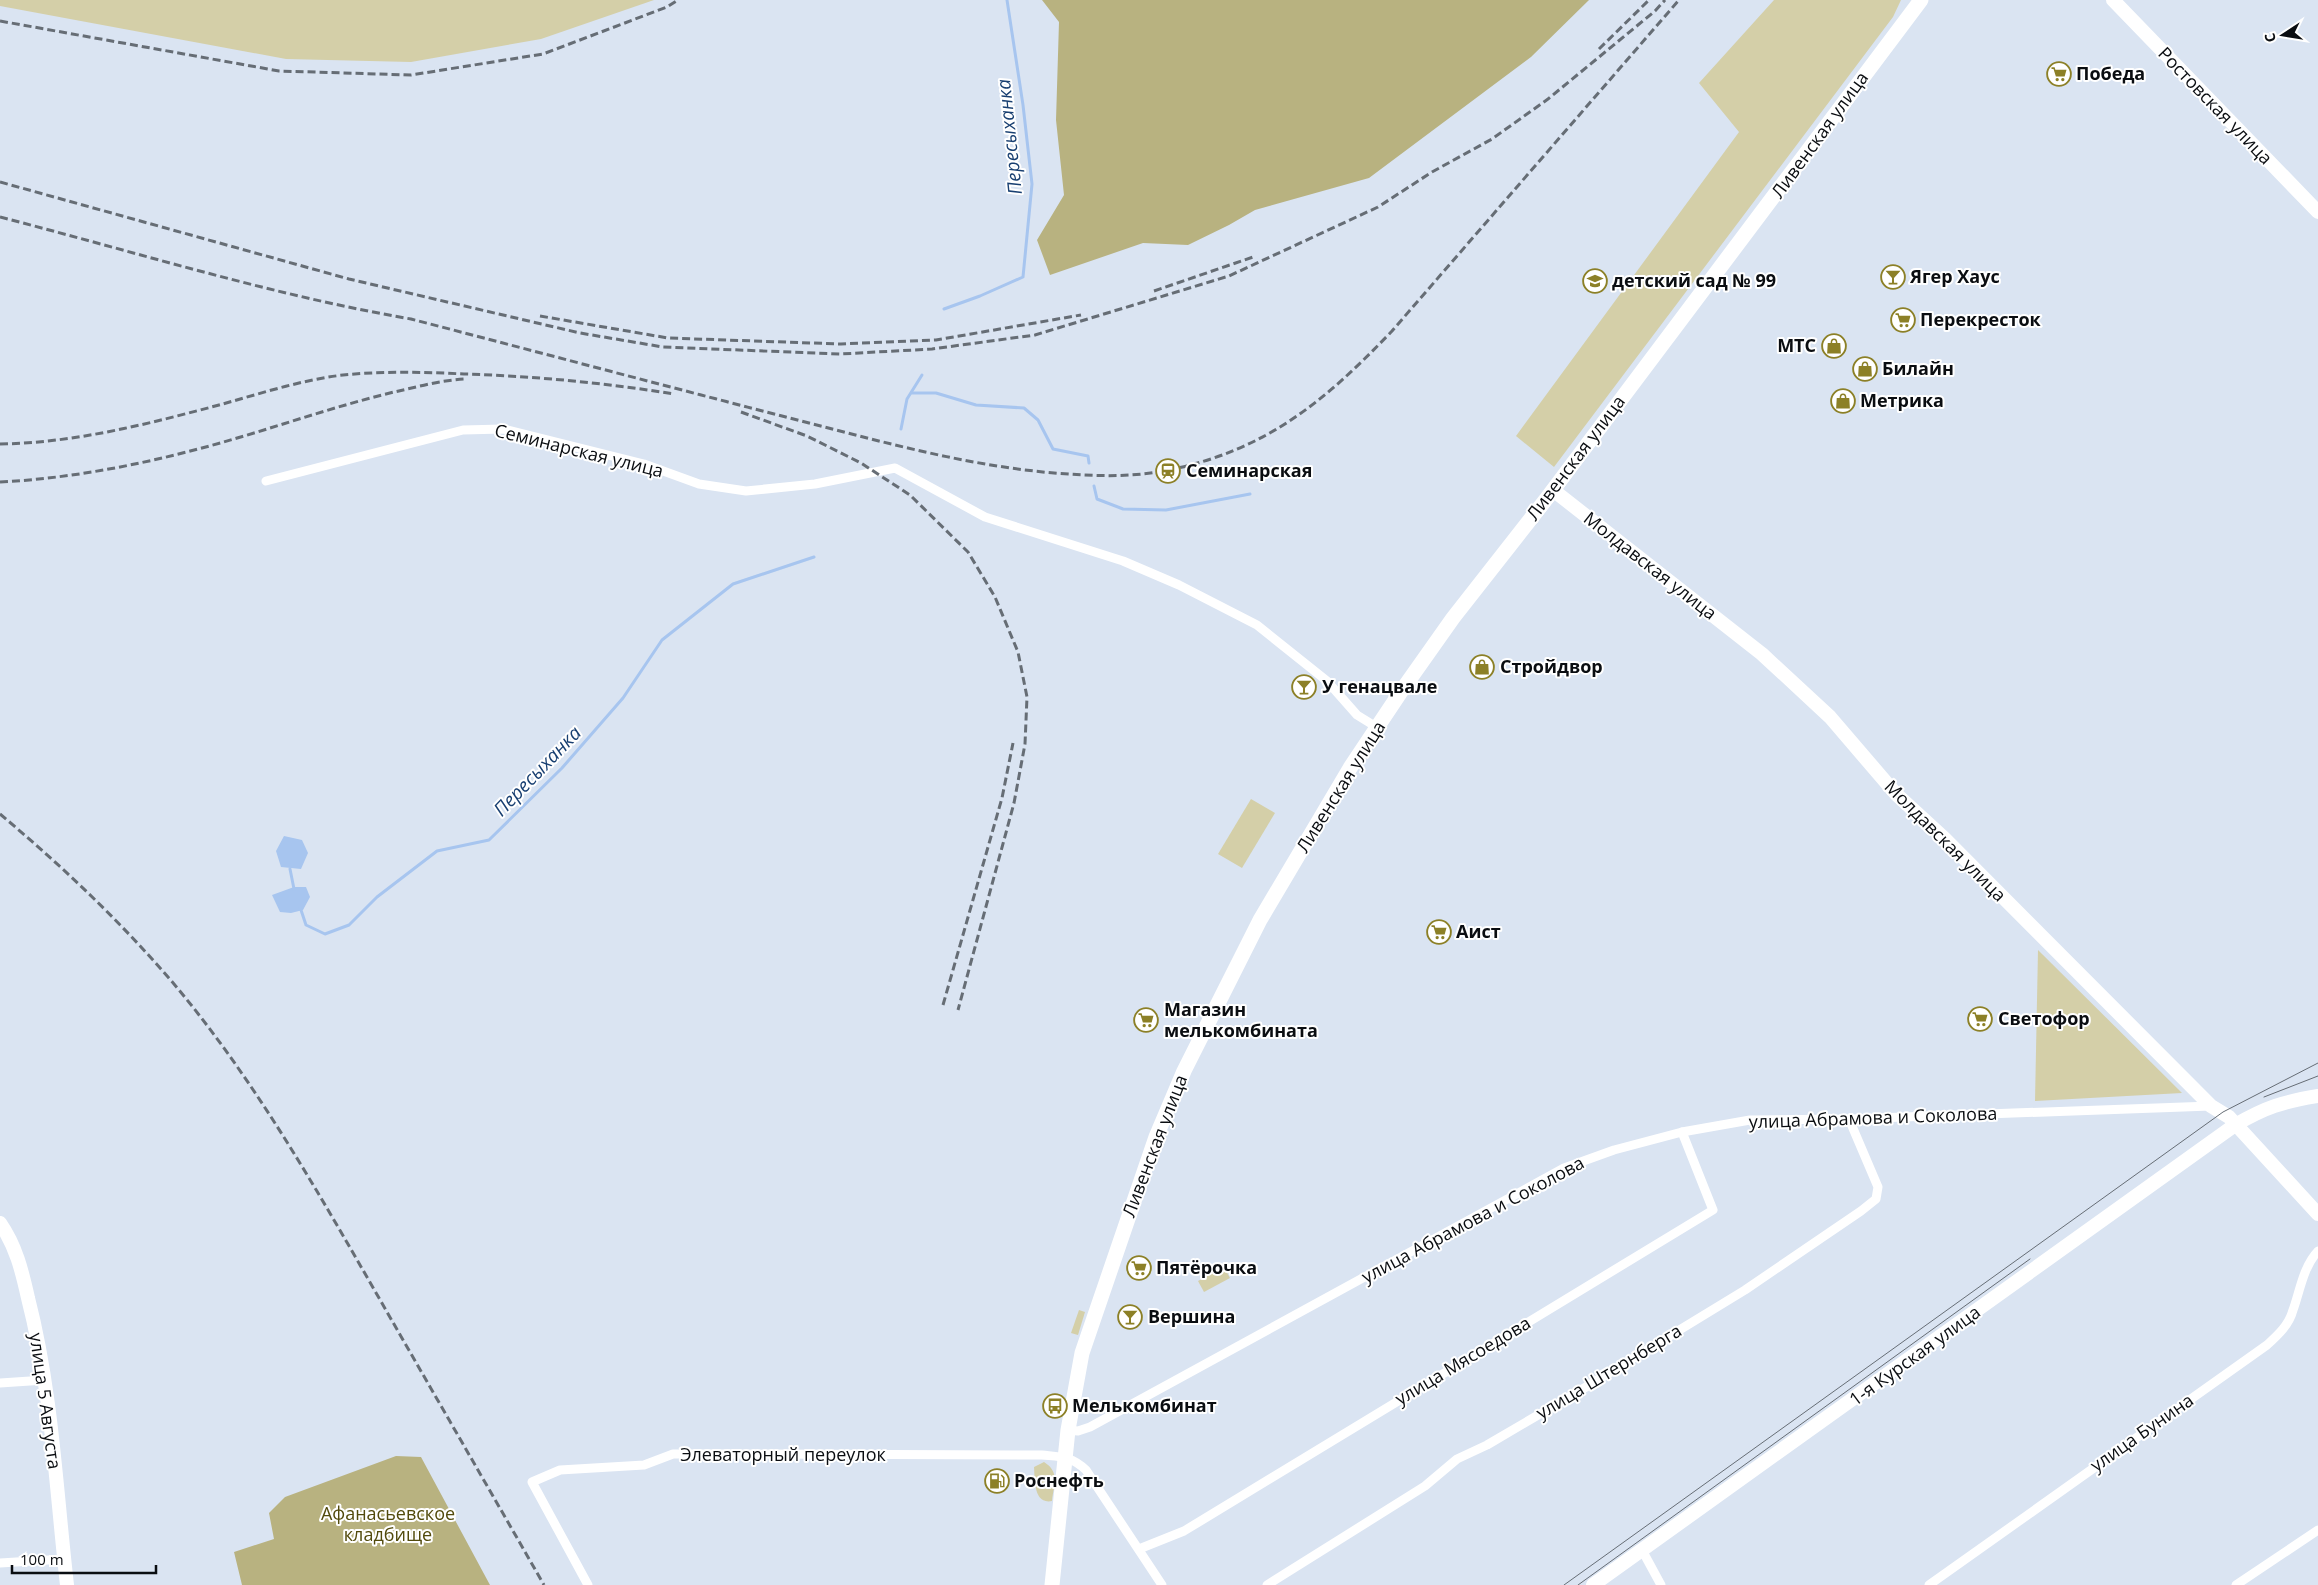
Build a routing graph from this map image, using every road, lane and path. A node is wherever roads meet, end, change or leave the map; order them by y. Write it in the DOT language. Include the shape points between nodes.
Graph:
graph roads {
  1 [pos="1922,0"];
  2 [pos="2113,0"];
  3 [pos="2318,212"];
  4 [pos="266,481"];
  5 [pos="1553,490"];
  6 [pos="1378,728"];
  7 [pos="2318,1096"];
  8 [pos="2211,1106"];
  9 [pos="1850,1119"];
  10 [pos="2235,1126"];
  11 [pos="1682,1132"];
  12 [pos="2318,1214"];
  13 [pos="0,1223"];
  14 [pos="2318,1251"];
  15 [pos="45,1380"];
  16 [pos="0,1384"];
  17 [pos="1068,1430"];
  18 [pos="1065,1457"];
  19 [pos="2318,1530"];
  20 [pos="1139,1549"];
  21 [pos="1642,1550"];
  22 [pos="64,1559"];
  23 [pos="0,1563"];
  24 [pos="67,1585"];
  25 [pos="588,1585"];
  26 [pos="1052,1585"];
  27 [pos="1162,1585"];
  28 [pos="1267,1585"];
  29 [pos="1593,1585"];
  30 [pos="1661,1585"];
  31 [pos="1929,1585"];
  32 [pos="2236,1585"];
  1 -- 5 [label="main road, Ливенская улица"];
  2 -- 3 [label="street, Ростовская улица"];
  4 -- 6 [label="street, Семинарская улица" via="481,428 503,429 642,463 699,484 746,491 815,484 895,468 985,517 1123,561 1257,624 1326,681 1357,715"];
  5 -- 6 [label="main road, Ливенская улица" via="1453,618"];
  5 -- 8 [label="street, Молдавская улица" via="1762,654 1830,717 1896,794 1945,839"];
  6 -- 17 [label="main road, Ливенская улица" via="1350,768 1260,920 1184,1070 1156,1137 1088,1334"];
  7 -- 10 [label="street" via="2270,1106"];
  8 -- 9 [label="street, улица Абрамова и Соколова"];
  8 -- 10 [label="street, Молдавская улица" via="2223,1112"];
  9 -- 11 [label="street, улица Абрамова и Соколова" via="1750,1120"];
  9 -- 28 [label="street, улица Штернберга" via="1878,1188 1876,1199 1861,1211 1745,1290 1586,1387 1457,1459 1425,1486"];
  10 -- 12 [label="street, Молдавская улица"];
  10 -- 21 [label="street, 1-я Курская улица"];
  11 -- 17 [label="street, улица Абрамова и Соколова" via="1614,1150 1564,1168 1090,1426 1078,1431"];
  11 -- 20 [label="street, улица Мясоедова" via="1713,1210 1184,1531"];
  13 -- 15 [label="street, улица 5 Августа" via="15,1249 21,1269"];
  14 -- 31 [label="street, улица Бунина" via="2299,1288 2293,1311 2282,1331 2267,1344"];
  15 -- 16 [label="street"];
  15 -- 22 [label="street, улица 5 Августа"];
  17 -- 18 [label="main road, Ливенская улица"];
  18 -- 20 [label="street" via="1086,1470"];
  18 -- 25 [label="street, Элеваторный переулок" via="673,1454 644,1465 560,1470 532,1482"];
  18 -- 26 [label="main road, Ливенская улица"];
  19 -- 32 [label="street"];
  20 -- 27 [label="street"];
  21 -- 29 [label="street, 1-я Курская улица"];
  21 -- 30 [label="street"];
  22 -- 23 [label="street"];
  22 -- 24 [label="street, улица 5 Августа"];
}
